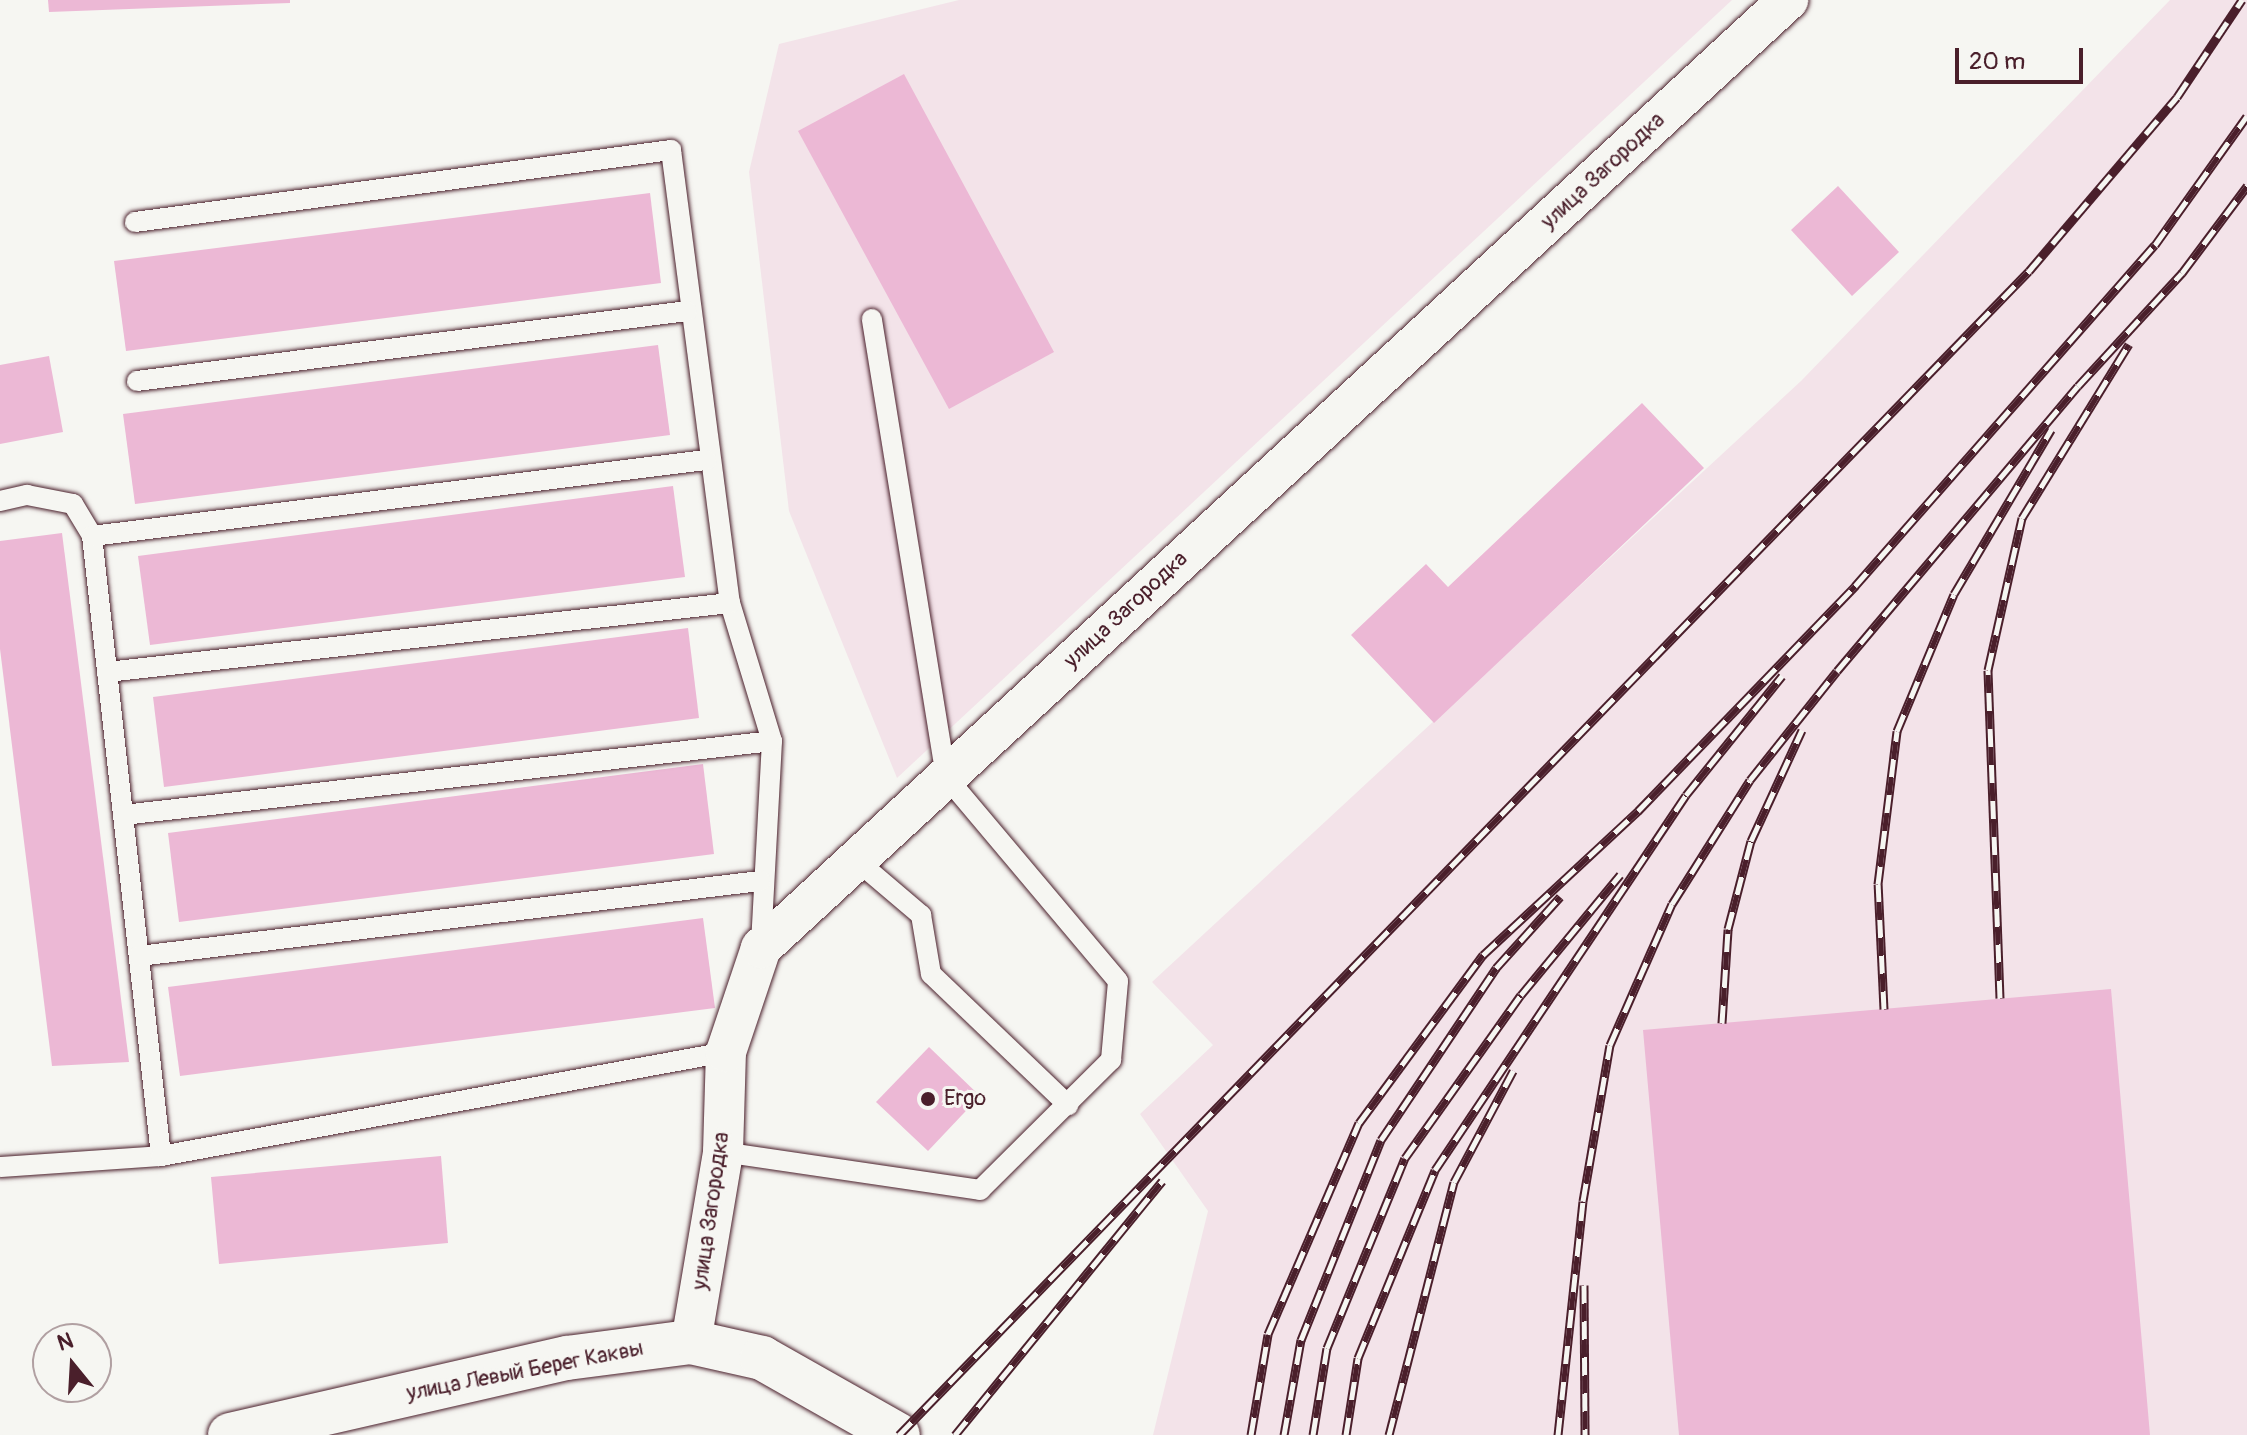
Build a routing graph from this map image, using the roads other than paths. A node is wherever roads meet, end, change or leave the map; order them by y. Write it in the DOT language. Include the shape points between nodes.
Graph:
graph roads {
  1 [pos="1788,0"];
  2 [pos="135,222"];
  3 [pos="687,311"];
  4 [pos="872,319"];
  5 [pos="137,381"];
  6 [pos="706,460"];
  7 [pos="0,501"];
  8 [pos="92,536"];
  9 [pos="730,603"];
  10 [pos="107,672"];
  11 [pos="772,741"];
  12 [pos="946,777"];
  13 [pos="123,815"];
  14 [pos="855,859"];
  15 [pos="760,881"];
  16 [pos="761,948"];
  17 [pos="139,956"];
  18 [pos="726,1052"];
  19 [pos="1068,1105"];
  20 [pos="723,1152"];
  21 [pos="161,1156"];
  22 [pos="0,1167"];
  23 [pos="691,1342"];
  24 [pos="230,1435"];
  25 [pos="898,1435"];
  1 -- 12 [label="street, улица Загородка"];
  2 -- 3 [label="lane" via="671,150"];
  3 -- 5 [label="lane"];
  3 -- 6 [label="lane"];
  4 -- 12 [label="lane"];
  6 -- 8 [label="lane"];
  6 -- 9 [label="lane"];
  7 -- 8 [label="lane" via="27,495 73,504"];
  8 -- 10 [label="lane"];
  9 -- 10 [label="lane"];
  9 -- 11 [label="lane"];
  10 -- 13 [label="lane"];
  11 -- 13 [label="lane"];
  11 -- 15 [label="lane"];
  12 -- 14 [label="street, улица Загородка"];
  12 -- 19 [label="lane" via="1118,981 1111,1060"];
  13 -- 17 [label="lane"];
  14 -- 16 [label="street, улица Загородка"];
  14 -- 19 [label="lane" via="921,915 931,974"];
  15 -- 16 [label="lane"];
  15 -- 17 [label="lane"];
  16 -- 18 [label="street, улица Загородка"];
  17 -- 21 [label="lane"];
  18 -- 20 [label="street, улица Загородка"];
  18 -- 21 [label="lane"];
  19 -- 20 [label="lane" via="980,1190"];
  20 -- 23 [label="street, улица Загородка"];
  21 -- 22 [label="lane"];
  23 -- 24 [label="main road, улица Левый Берег Каквы" via="567,1358"];
  23 -- 25 [label="main road, улица Левый Берег Каквы" via="762,1358"];
}
